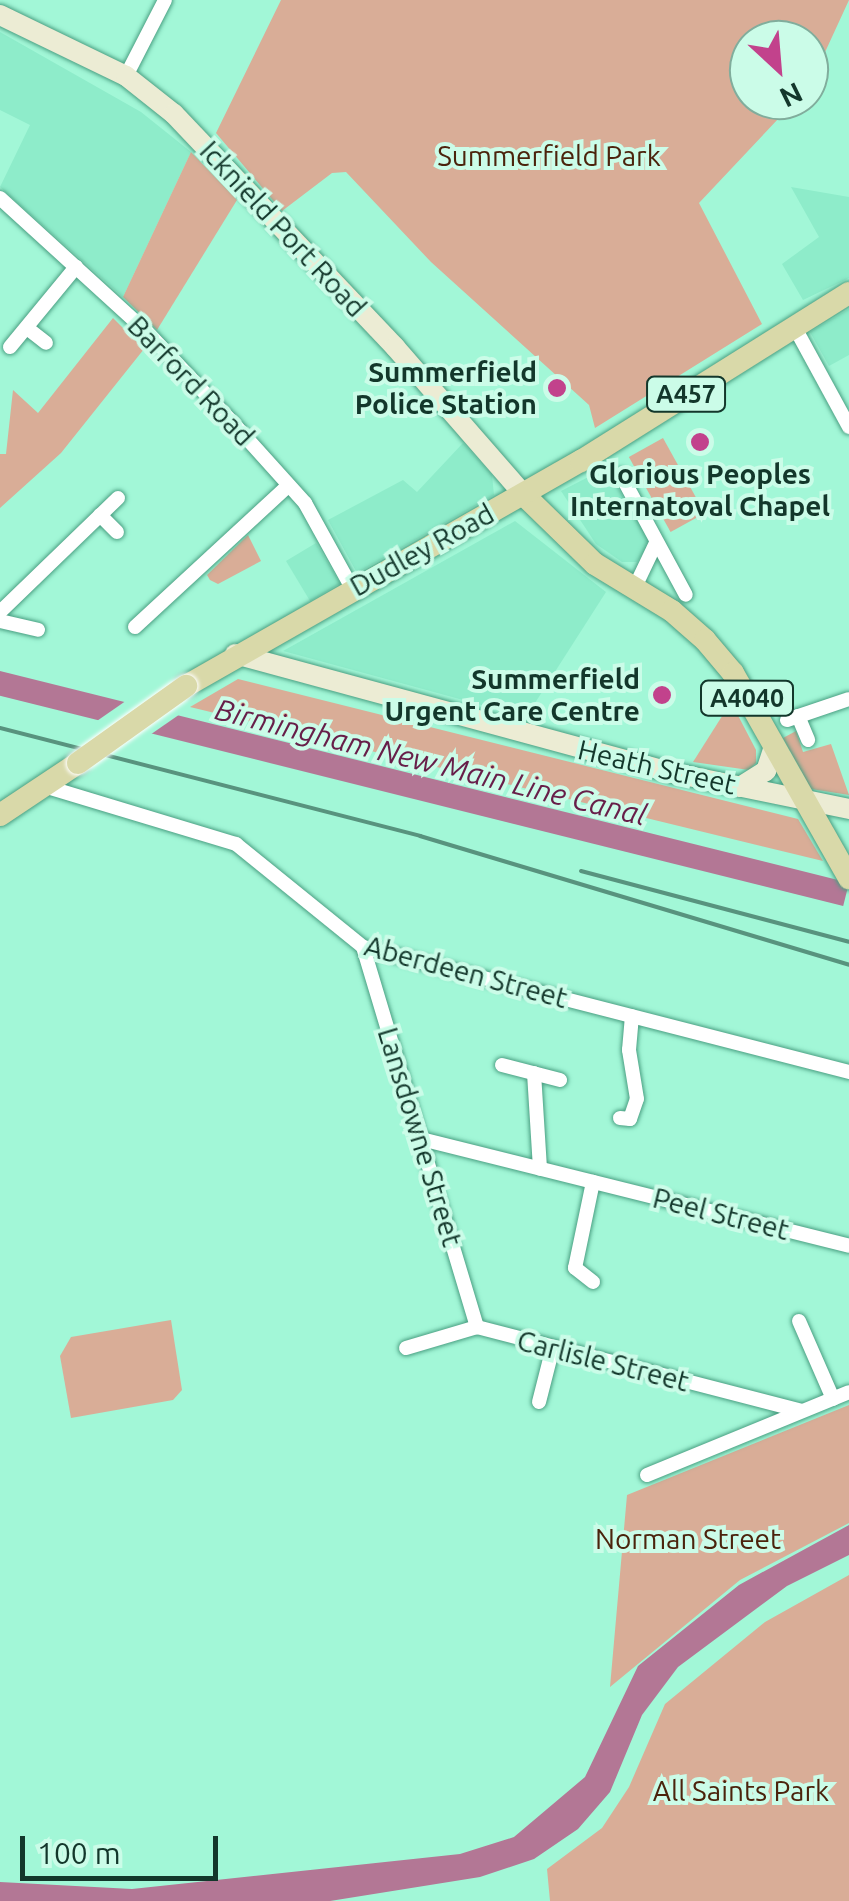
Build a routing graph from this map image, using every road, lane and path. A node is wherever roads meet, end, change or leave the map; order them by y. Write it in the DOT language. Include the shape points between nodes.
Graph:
graph roads {
  1 [pos="165,0"];
  2 [pos="0,15"];
  3 [pos="126,76"];
  4 [pos="0,198"];
  5 [pos="76,268"];
  6 [pos="849,293"];
  7 [pos="794,326"];
  8 [pos="27,328"];
  9 [pos="46,343"];
  10 [pos="10,348"];
  11 [pos="849,427"];
  12 [pos="621,475"];
  13 [pos="289,485"];
  14 [pos="524,494"];
  15 [pos="118,498"];
  16 [pos="100,515"];
  17 [pos="117,532"];
  18 [pos="655,545"];
  19 [pos="635,587"];
  20 [pos="352,588"];
  21 [pos="686,596"];
  22 [pos="0,612"];
  23 [pos="0,621"];
  24 [pos="136,627"];
  25 [pos="38,630"];
  26 [pos="235,654"];
  27 [pos="849,699"];
  28 [pos="808,740"];
  29 [pos="774,746"];
  30 [pos="44,786"];
  31 [pos="740,786"];
  32 [pos="805,799"];
  33 [pos="849,809"];
  34 [pos="0,815"];
  35 [pos="849,878"];
  36 [pos="363,948"];
  37 [pos="632,1016"];
  38 [pos="502,1065"];
  39 [pos="534,1072"];
  40 [pos="849,1072"];
  41 [pos="560,1080"];
  42 [pos="620,1118"];
  43 [pos="420,1140"];
  44 [pos="540,1169"];
  45 [pos="593,1182"];
  46 [pos="849,1246"];
  47 [pos="593,1282"];
  48 [pos="799,1321"];
  49 [pos="477,1327"];
  50 [pos="406,1348"];
  51 [pos="554,1348"];
  52 [pos="849,1392"];
  53 [pos="833,1399"];
  54 [pos="539,1402"];
  55 [pos="802,1411"];
  56 [pos="647,1475"];
  1 -- 3 [label="street"];
  2 -- 3 [label="main road, Icknield Port Road"];
  3 -- 14 [label="main road, Icknield Port Road" via="228,170"];
  4 -- 5 [label="street, Barford Road"];
  5 -- 8 [label="street"];
  5 -- 13 [label="street, Barford Road" via="147,332"];
  6 -- 7 [label="main road, Dudley Road / A457"];
  7 -- 11 [label="street"];
  7 -- 14 [label="main road, Dudley Road / A457"];
  8 -- 9 [label="street"];
  8 -- 10 [label="street"];
  12 -- 18 [label="street"];
  13 -- 20 [label="street, Barford Road"];
  13 -- 24 [label="street"];
  14 -- 19 [label="main road, A4040" via="596,564"];
  14 -- 20 [label="main road, Dudley Road / A457"];
  15 -- 16 [label="street"];
  16 -- 17 [label="street"];
  16 -- 22 [label="street"];
  18 -- 19 [label="street"];
  18 -- 21 [label="street"];
  19 -- 29 [label="main road, A4040" via="706,640"];
  20 -- 26 [label="main road, Dudley Road / A457"];
  23 -- 25 [label="street"];
  26 -- 30 [label="main road, Dudley Road / A457, bridge"];
  26 -- 31 [label="main road, Heath Street" via="533,738"];
  27 -- 28 [label="street" via="792,718"];
  29 -- 31 [label="main road" via="766,772"];
  29 -- 32 [label="main road, A4040"];
  30 -- 34 [label="main road, Dudley Road / A457"];
  30 -- 36 [label="street, Aberdeen Street" via="236,844"];
  31 -- 32 [label="main road, Heath Street"];
  32 -- 33 [label="main road, Heath Street"];
  32 -- 35 [label="main road, A4040"];
  36 -- 37 [label="street, Aberdeen Street"];
  36 -- 43 [label="street, Lansdowne Street"];
  37 -- 40 [label="street, Aberdeen Street"];
  37 -- 42 [label="street" via="628,1050 637,1100 630,1119"];
  38 -- 39 [label="street"];
  39 -- 41 [label="street"];
  39 -- 44 [label="street"];
  43 -- 44 [label="street, Peel Street"];
  43 -- 49 [label="street, Lansdowne Street"];
  44 -- 45 [label="street, Peel Street"];
  45 -- 46 [label="street, Peel Street"];
  45 -- 47 [label="street" via="575,1268"];
  48 -- 53 [label="street"];
  49 -- 50 [label="street"];
  49 -- 51 [label="street, Carlisle Street"];
  51 -- 54 [label="street"];
  51 -- 55 [label="street, Carlisle Street"];
  52 -- 53 [label="street"];
  53 -- 55 [label="street"];
  55 -- 56 [label="street"];
}
